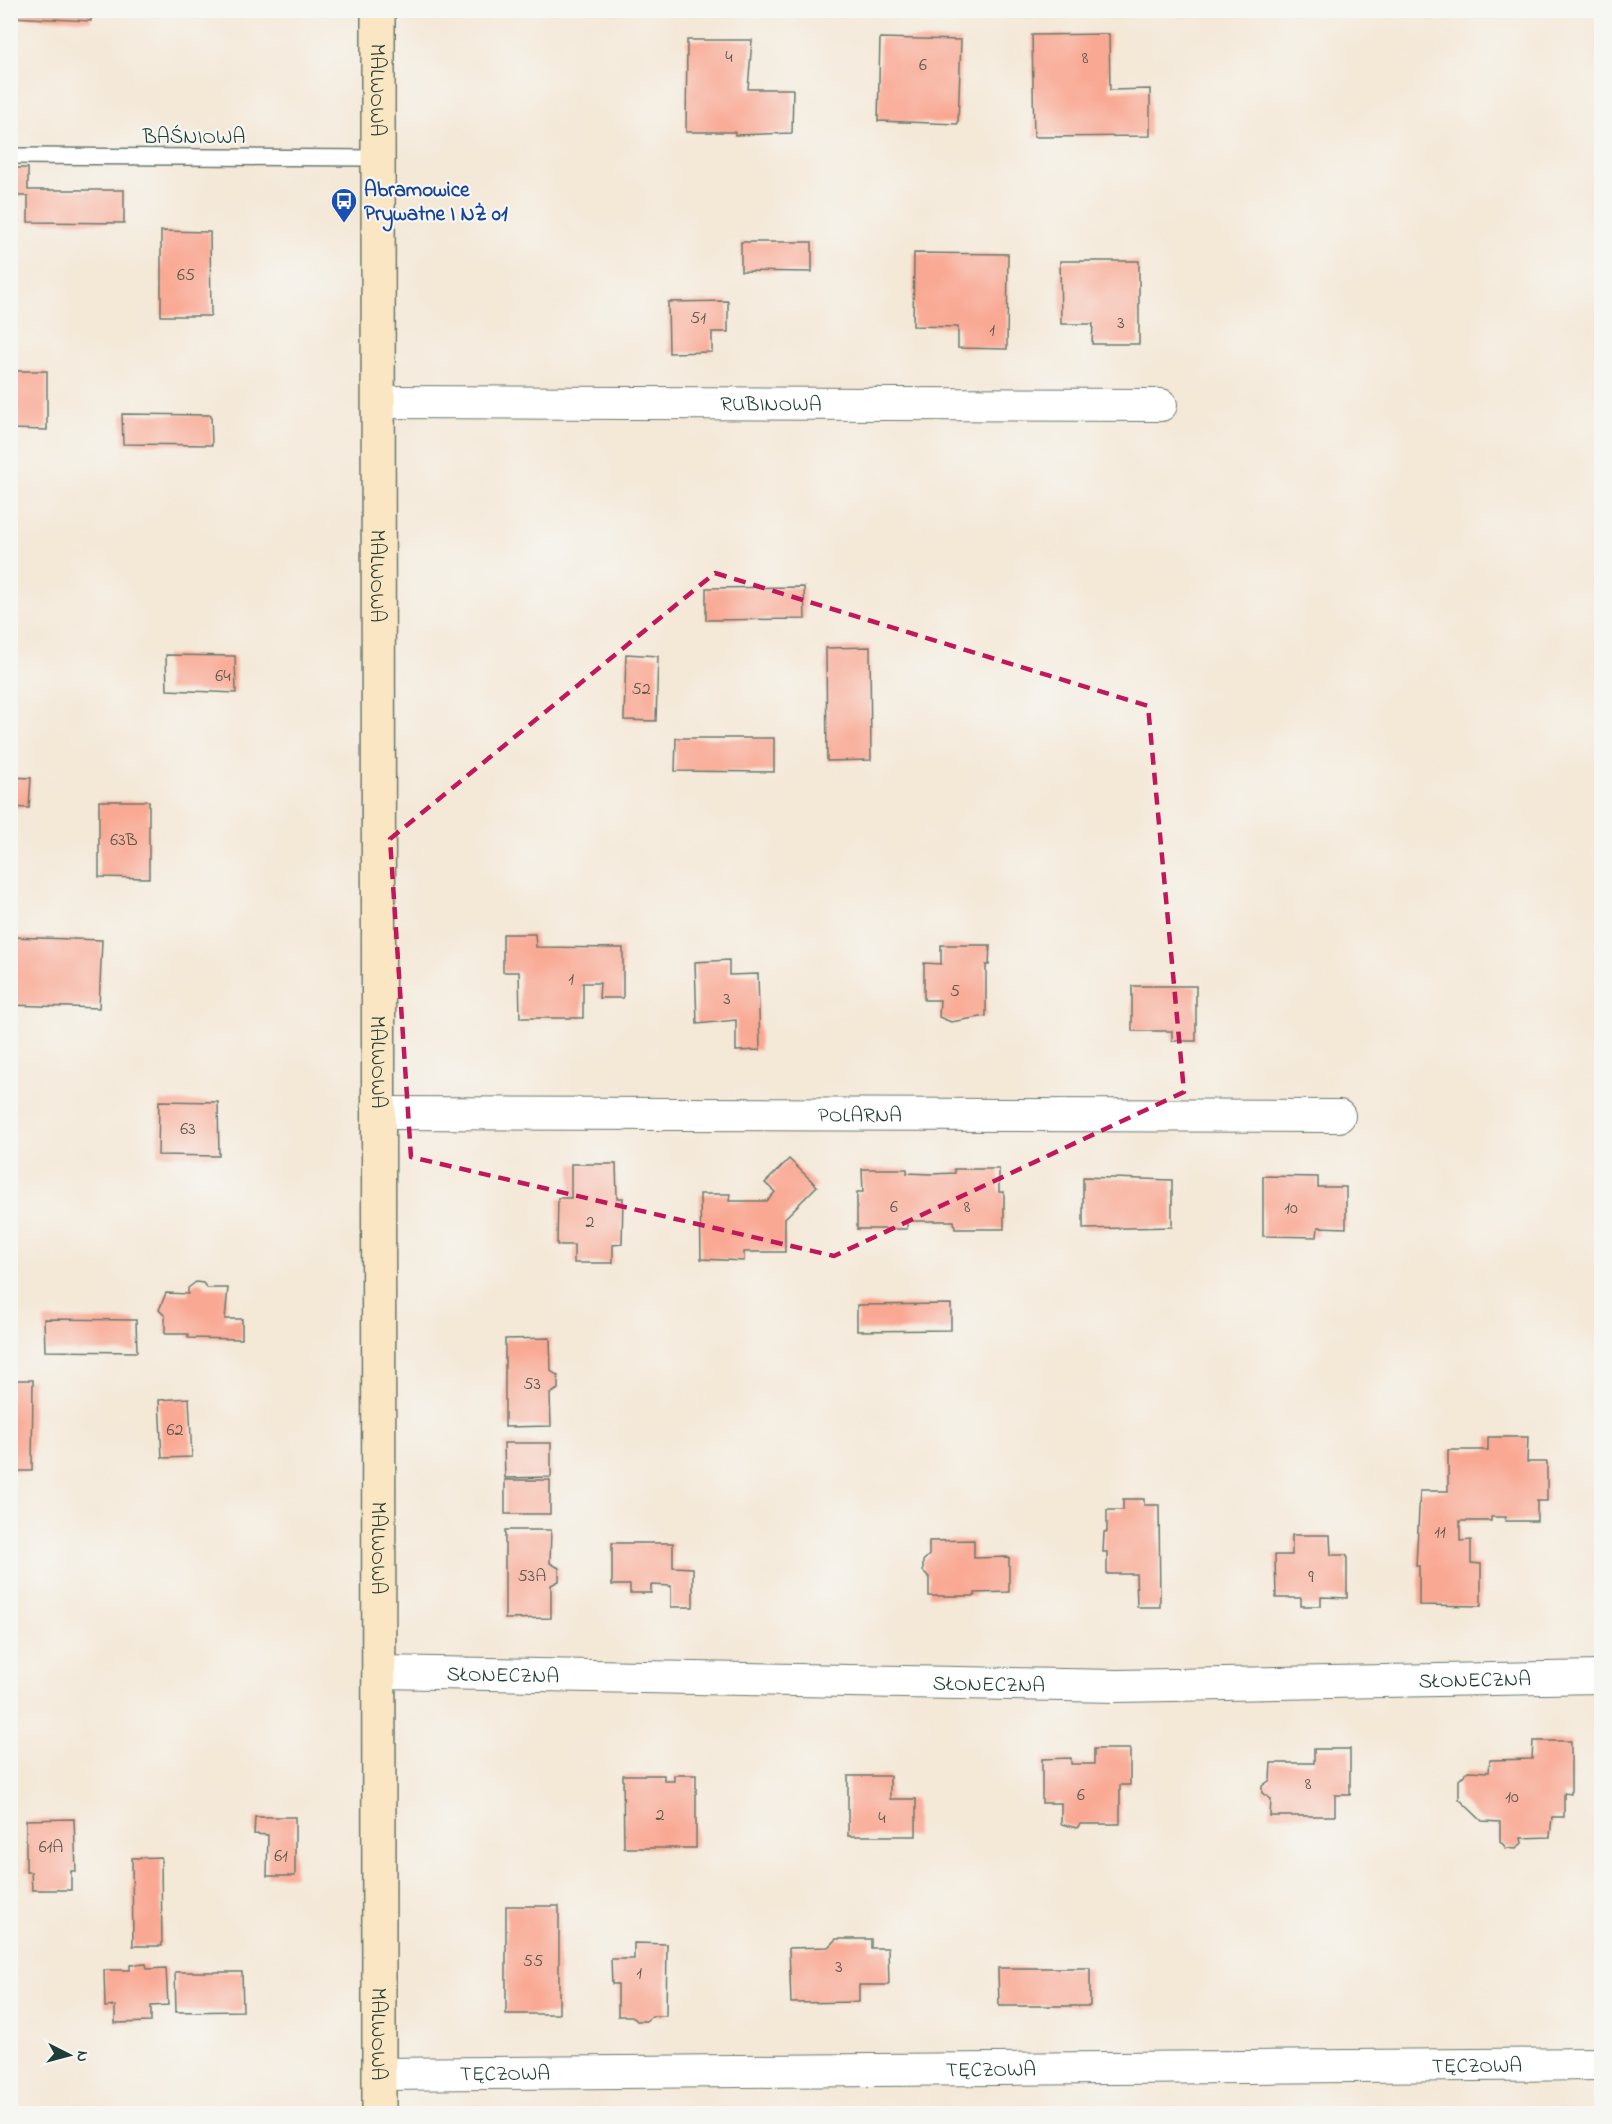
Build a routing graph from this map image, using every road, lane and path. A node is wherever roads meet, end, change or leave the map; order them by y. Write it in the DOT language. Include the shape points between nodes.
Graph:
graph roads {
  1 [pos="378,10"];
  2 [pos="10,156"];
  3 [pos="378,158"];
  4 [pos="379,402"];
  5 [pos="1161,405"];
  6 [pos="380,1113"];
  7 [pos="1339,1116"];
  8 [pos="379,1671"];
  9 [pos="1602,1677"];
  10 [pos="1602,2064"];
  11 [pos="379,2074"];
  12 [pos="379,2114"];
  1 -- 3 [label="street, MALWOWA"];
  2 -- 3 [label="lane, BAŚNIOWA"];
  3 -- 4 [label="street, MALWOWA"];
  4 -- 5 [label="street, RUBINOWA"];
  4 -- 6 [label="street, MALWOWA"];
  6 -- 7 [label="street, POLARNA"];
  6 -- 8 [label="street, MALWOWA"];
  8 -- 9 [label="street, SŁONECZNA" via="1117,1686"];
  8 -- 11 [label="street, MALWOWA"];
  10 -- 11 [label="street, TĘCZOWA"];
  11 -- 12 [label="street, MALWOWA"];
}
